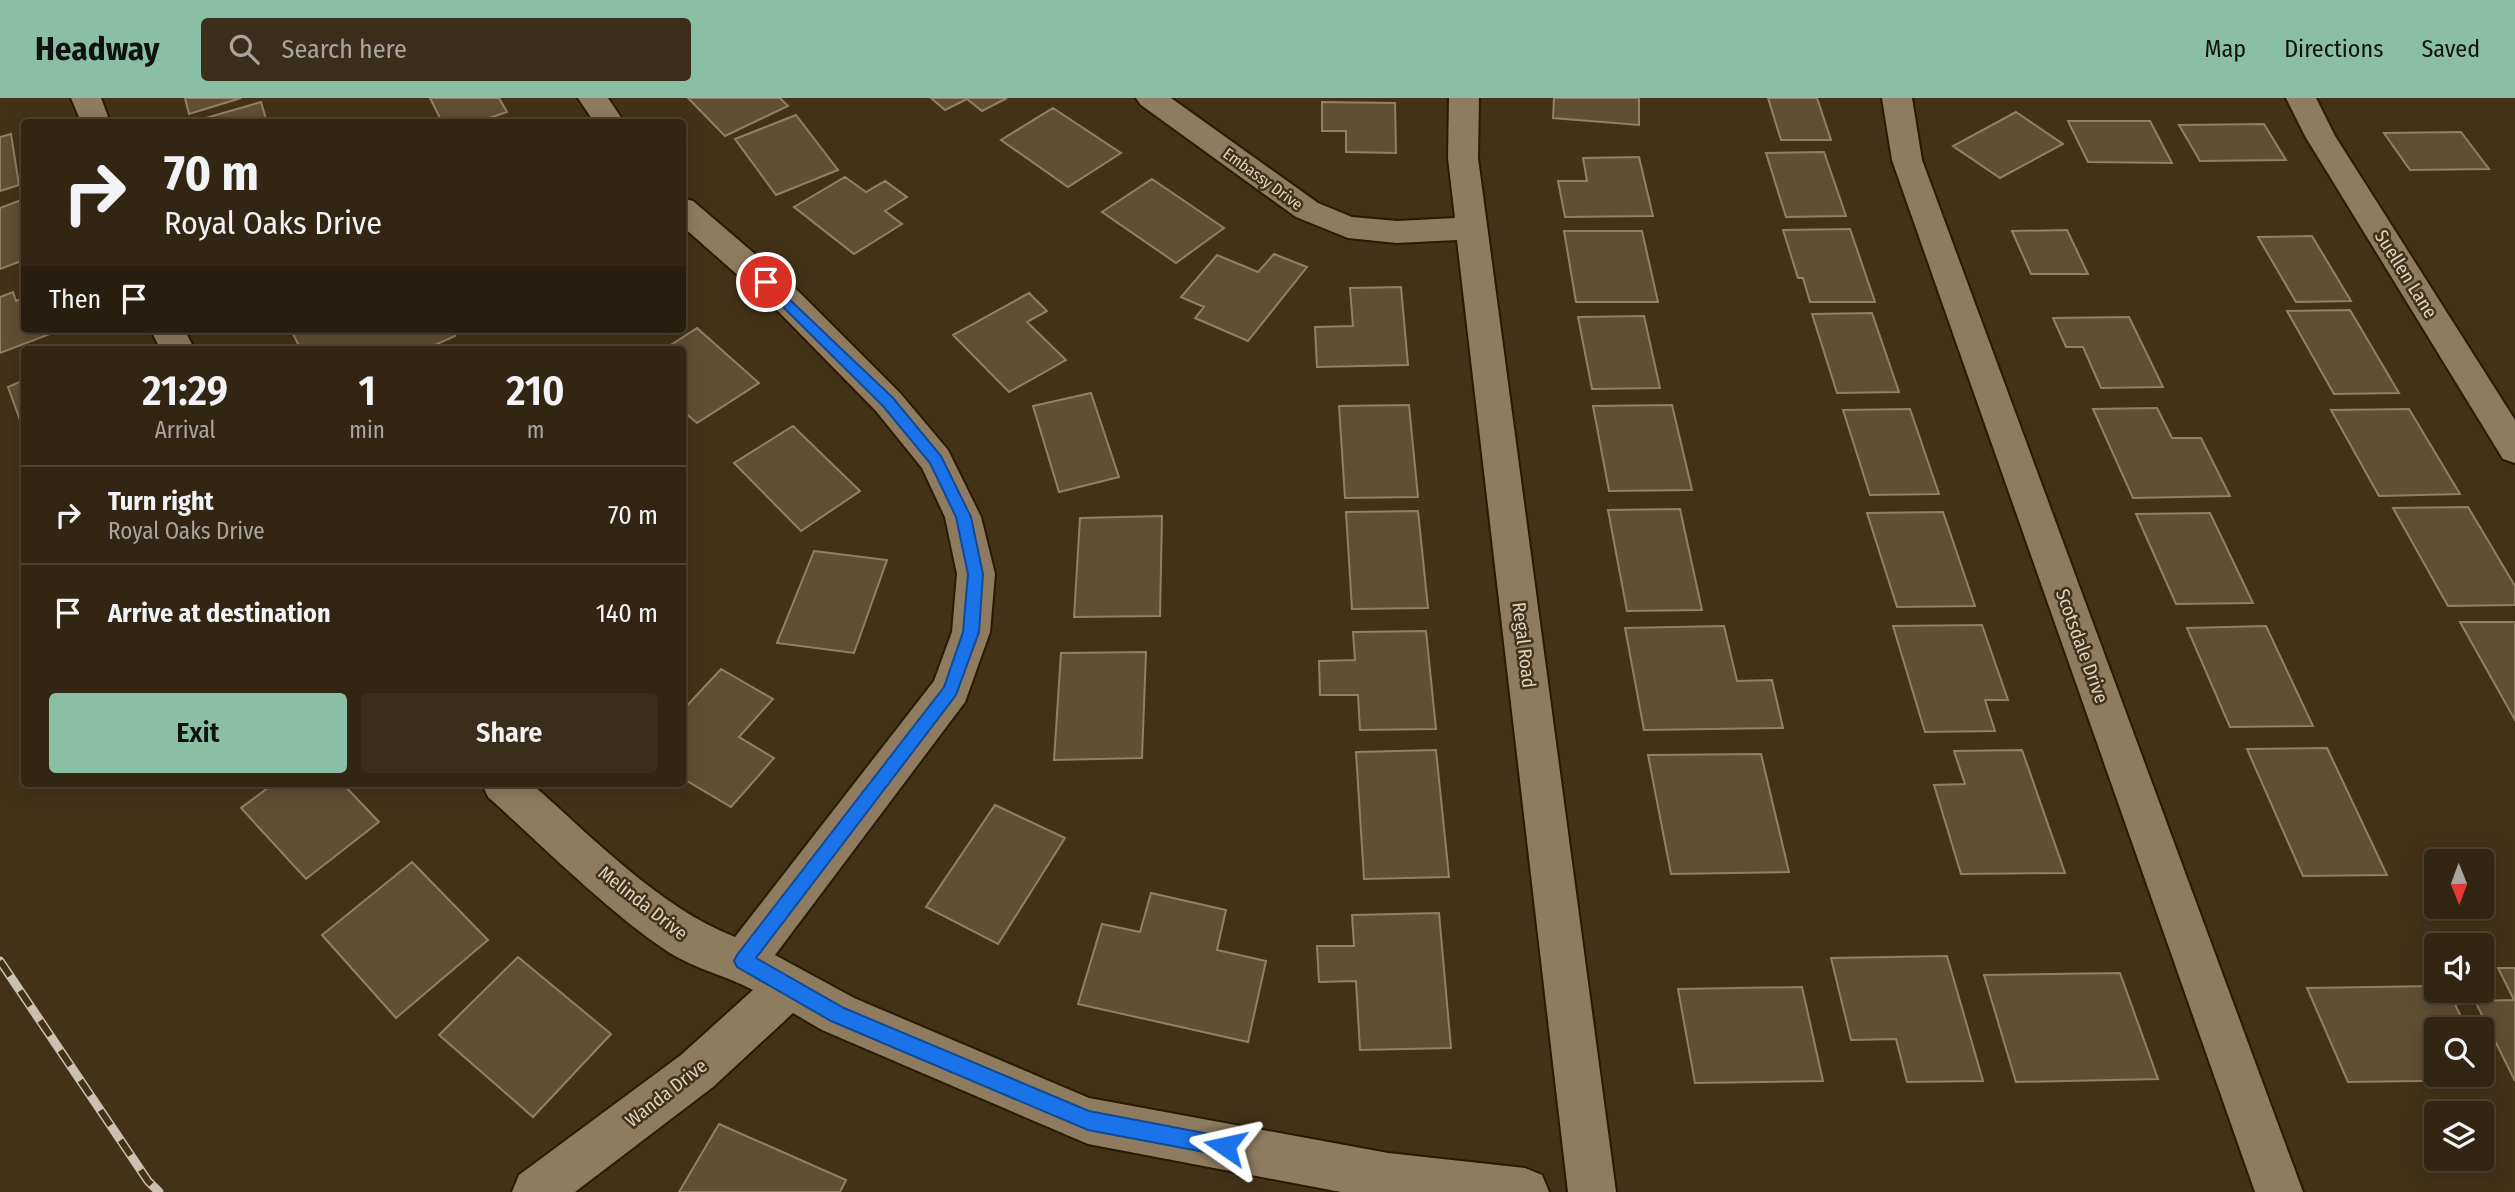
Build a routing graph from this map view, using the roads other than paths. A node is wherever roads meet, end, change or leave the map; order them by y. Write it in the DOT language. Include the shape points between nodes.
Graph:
graph roads {
  1 [pos="86,98"];
  2 [pos="593,98"];
  3 [pos="1151,98"];
  4 [pos="1464,98"];
  5 [pos="1897,98"];
  6 [pos="2301,98"];
  7 [pos="94,119"];
  8 [pos="607,119"];
  9 [pos="686,212"];
  10 [pos="1472,228"];
  11 [pos="2515,449"];
  12 [pos="505,787"];
  13 [pos="743,961"];
  14 [pos="789,987"];
  15 [pos="536,1192"];
  16 [pos="1525,1192"];
  17 [pos="1592,1192"];
  18 [pos="2279,1192"];
  1 -- 7 [label="street"];
  2 -- 8 [label="street"];
  3 -- 10 [label="street, Embassy Drive" via="1307,210 1338,223 1396,232"];
  4 -- 10 [label="street, Regal Road" via="1463,158"];
  5 -- 18 [label="street, Scotsdale Drive" via="1907,160"];
  6 -- 11 [label="street, Suellen Lane" via="2320,136"];
  9 -- 13 [label="street" via="786,299 888,402 936,460 963,517 975,574 971,632 951,690"];
  10 -- 17 [label="street, Regal Road"];
  12 -- 13 [label="street, Melinda Drive" via="687,939"];
  13 -- 14 [label="street, Melinda Drive"];
  14 -- 15 [label="street, Wanda Drive" via="697,1072"];
  14 -- 16 [label="street, Melinda Drive" via="838,1014 1088,1121 1388,1177"];
}
